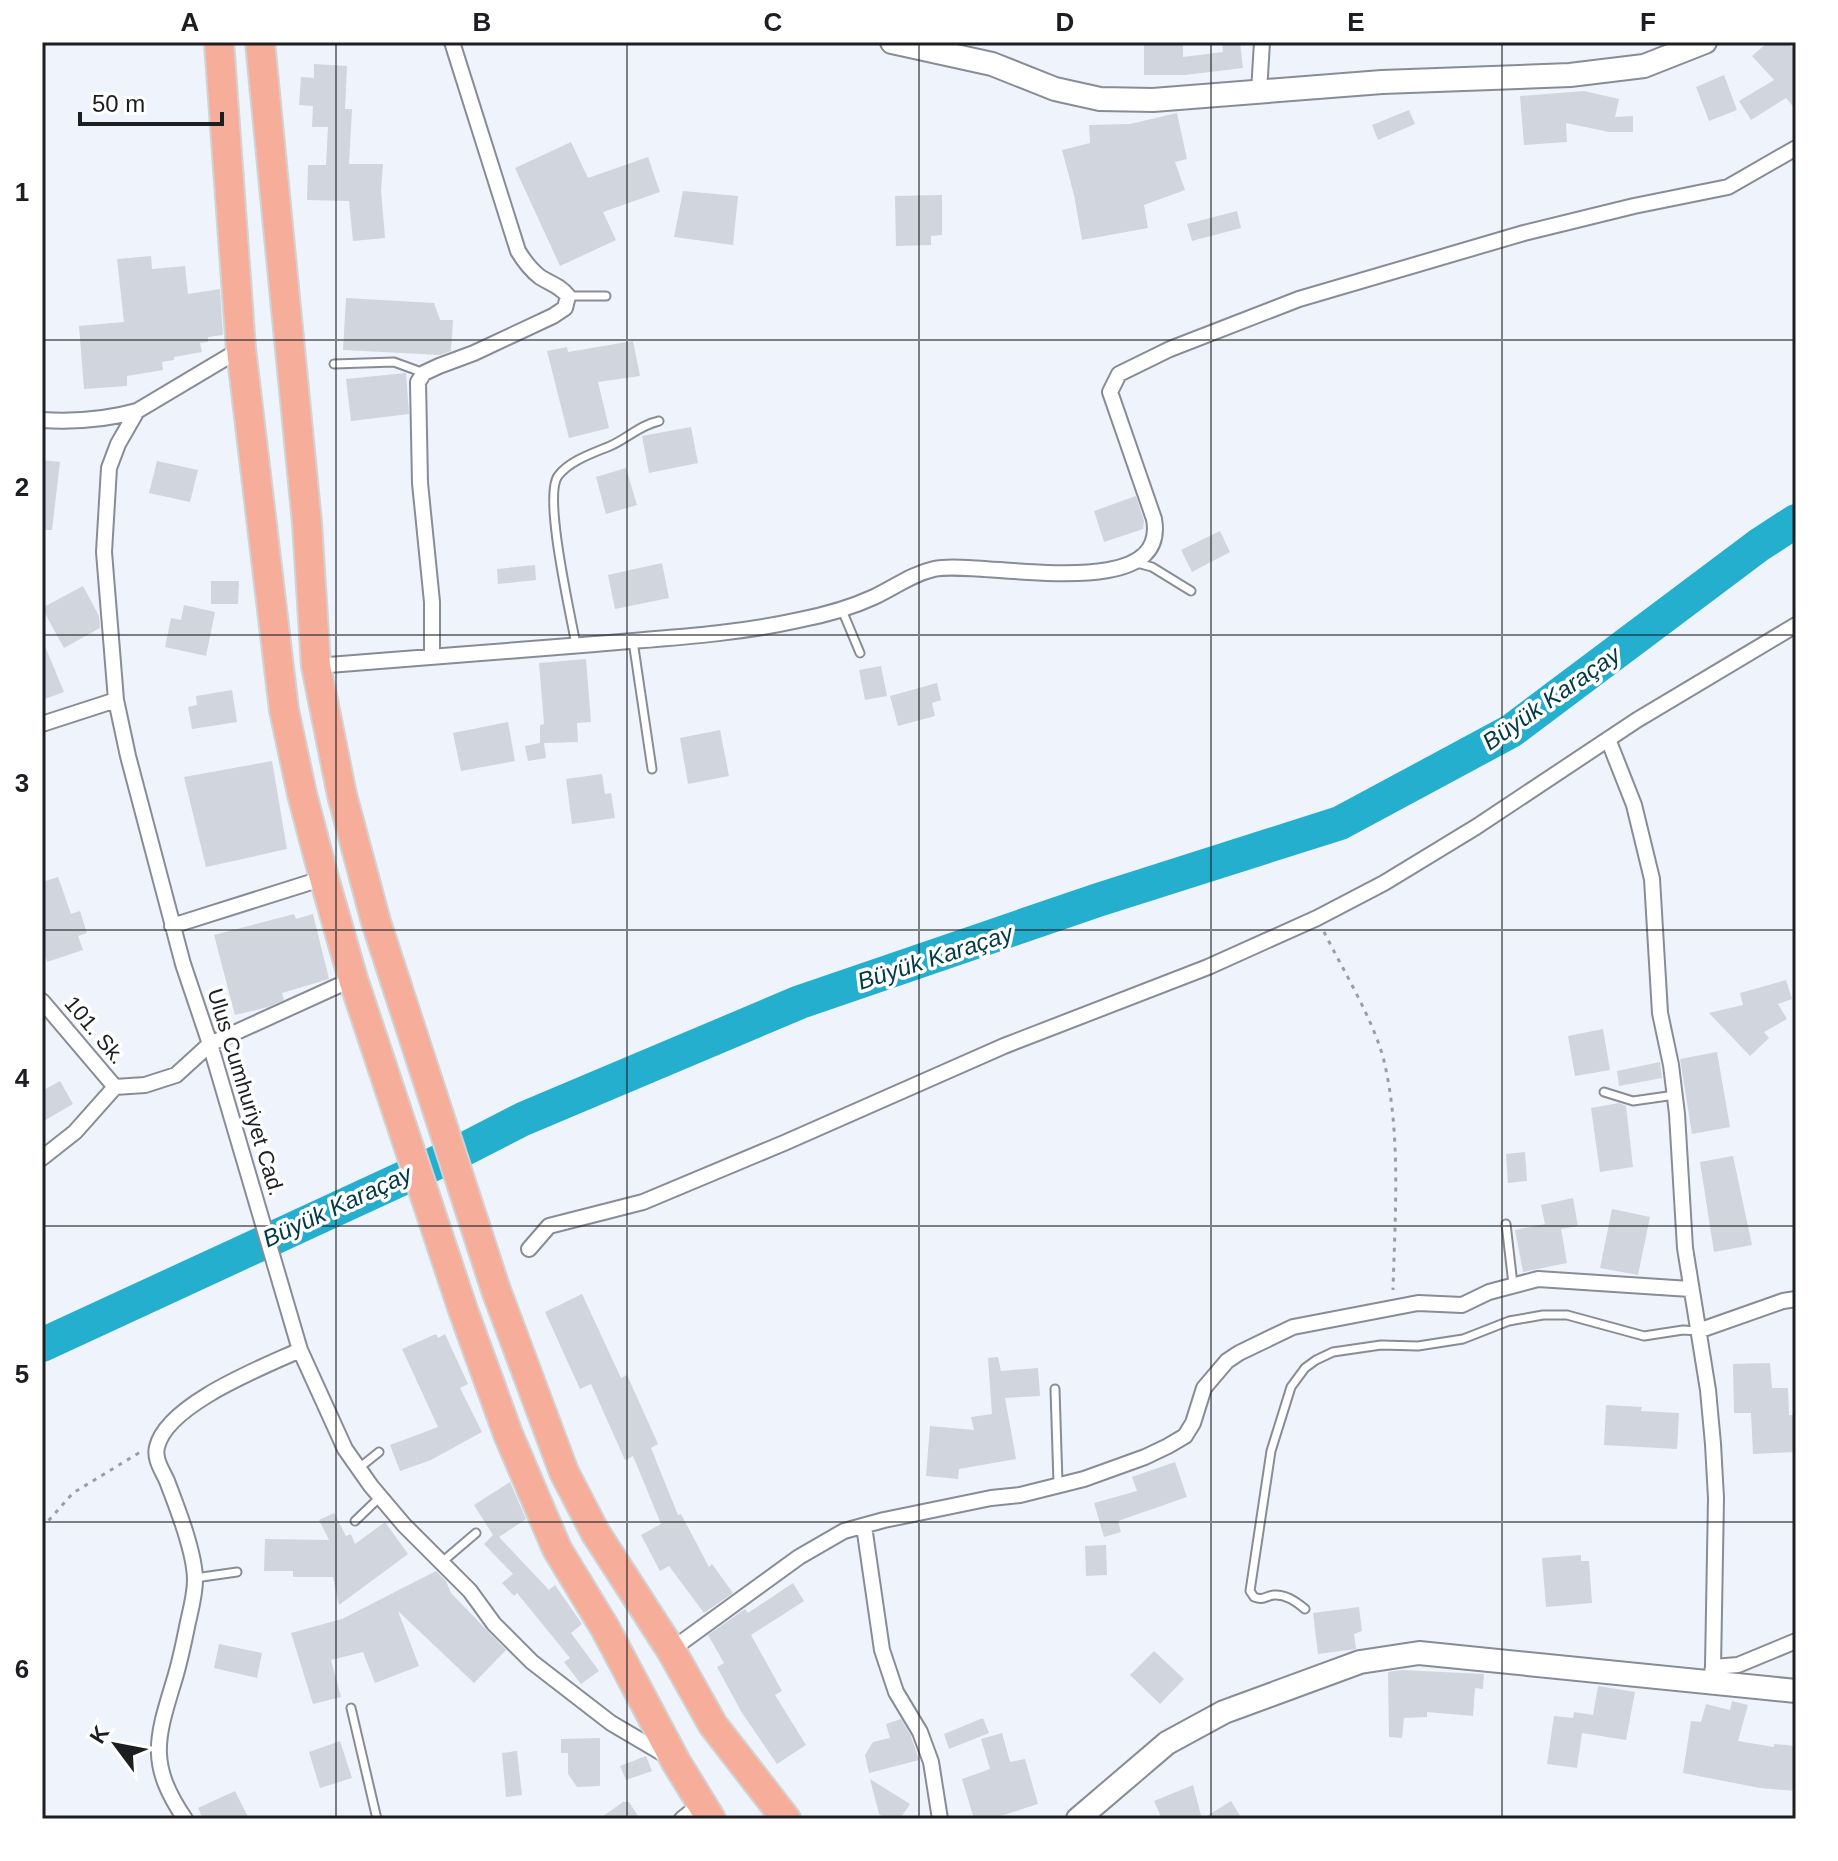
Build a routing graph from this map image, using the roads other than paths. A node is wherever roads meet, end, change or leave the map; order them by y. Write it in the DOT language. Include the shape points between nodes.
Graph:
graph roads {
  1 [pos="219,42"];
  2 [pos="260,42"];
  3 [pos="452,42"];
  4 [pos="892,42"];
  5 [pos="1262,42"];
  6 [pos="1705,42"];
  7 [pos="932,46"];
  8 [pos="1259,92"];
  9 [pos="1796,148"];
  10 [pos="568,296"];
  11 [pos="606,296"];
  12 [pos="241,349"];
  13 [pos="334,364"];
  14 [pos="424,373"];
  15 [pos="137,411"];
  16 [pos="42,420"];
  17 [pos="659,421"];
  18 [pos="1137,563"];
  19 [pos="1191,591"];
  20 [pos="842,610"];
  21 [pos="1796,625"];
  22 [pos="633,641"];
  23 [pos="576,645"];
  24 [pos="860,653"];
  25 [pos="432,657"];
  26 [pos="316,666"];
  27 [pos="116,700"];
  28 [pos="42,724"];
  29 [pos="1608,739"];
  30 [pos="652,769"];
  31 [pos="324,878"];
  32 [pos="172,926"];
  33 [pos="353,979"];
  34 [pos="42,1001"];
  35 [pos="210,1044"];
  36 [pos="115,1087"];
  37 [pos="1604,1092"];
  38 [pos="1675,1095"];
  39 [pos="42,1158"];
  40 [pos="1506,1224"];
  41 [pos="529,1249"];
  42 [pos="1513,1284"];
  43 [pos="1690,1289"];
  44 [pos="1796,1299"];
  45 [pos="1698,1331"];
  46 [pos="300,1350"];
  47 [pos="1055,1389"];
  48 [pos="379,1452"];
  49 [pos="358,1469"];
  50 [pos="1058,1483"];
  51 [pos="380,1497"];
  52 [pos="355,1521"];
  53 [pos="864,1526"];
  54 [pos="476,1533"];
  55 [pos="442,1562"];
  56 [pos="237,1572"];
  57 [pos="195,1578"];
  58 [pos="1305,1609"];
  59 [pos="1796,1641"];
  60 [pos="671,1650"];
  61 [pos="1711,1675"];
  62 [pos="1796,1691"];
  63 [pos="351,1708"];
  64 [pos="676,1762"];
  65 [pos="698,1814"];
  66 [pos="185,1819"];
  67 [pos="377,1819"];
  68 [pos="786,1819"];
  69 [pos="940,1819"];
  70 [pos="1078,1819"];
  1 -- 12 [label="highway"];
  2 -- 26 [label="highway"];
  3 -- 10 [label="street" via="518,251 525,263"];
  4 -- 7 [label="street"];
  5 -- 8 [label="street"];
  6 -- 8 [label="street" via="1644,66 1570,75"];
  7 -- 8 [label="street" via="1055,89 1100,99"];
  9 -- 18 [label="street" via="1728,187 1524,233 1299,299 1119,374 1110,392 1156,535"];
  10 -- 11 [label="lane"];
  10 -- 14 [label="street" via="565,308 553,316"];
  12 -- 15 [label="street, Ulus Cumhuriyet Cad."];
  12 -- 31 [label="highway" via="284,710"];
  13 -- 14 [label="lane" via="394,362"];
  14 -- 25 [label="street" via="418,382 420,483"];
  15 -- 16 [label="street" via="76,422"];
  15 -- 27 [label="street, Ulus Cumhuriyet Cad." via="109,468 104,552"];
  17 -- 23 [label="lane" via="584,457 559,474 553,485"];
  18 -- 19 [label="lane"];
  18 -- 20 [label="street" via="1083,573 934,569"];
  20 -- 22 [label="street" via="798,621"];
  20 -- 24 [label="lane"];
  21 -- 29 [label="street"];
  22 -- 23 [label="street"];
  22 -- 30 [label="lane"];
  23 -- 25 [label="street"];
  25 -- 26 [label="street"];
  26 -- 60 [label="highway" via="342,795 399,998 496,1290 564,1472 595,1532"];
  27 -- 28 [label="street"];
  27 -- 32 [label="street, Ulus Cumhuriyet Cad."];
  29 -- 38 [label="street" via="1634,805 1652,879 1660,1013"];
  29 -- 41 [label="street" via="1476,827 1317,918 643,1202 549,1226"];
  31 -- 32 [label="street"];
  31 -- 33 [label="highway"];
  32 -- 35 [label="street, Ulus Cumhuriyet Cad."];
  33 -- 35 [label="street"];
  33 -- 64 [label="highway" via="508,1434 557,1549"];
  34 -- 36 [label="street, 101. Sk."];
  35 -- 36 [label="street" via="176,1075"];
  35 -- 46 [label="street, Ulus Cumhuriyet Cad."];
  36 -- 39 [label="street" via="75,1132"];
  37 -- 38 [label="lane" via="1633,1101"];
  38 -- 43 [label="street"];
  40 -- 42 [label="lane"];
  42 -- 43 [label="street" via="1552,1279"];
  42 -- 50 [label="street" via="1462,1305 1418,1303 1293,1327 1239,1353 1214,1374 1185,1436 1111,1470"];
  43 -- 45 [label="street"];
  44 -- 45 [label="street"];
  45 -- 58 [label="lane" via="1644,1336 1567,1315 1543,1315 1509,1321 1463,1339 1333,1352 1305,1368 1291,1387 1271,1451 1250,1591 1261,1600 1286,1597"];
  45 -- 61 [label="street" via="1714,1458"];
  46 -- 49 [label="street, Ulus Cumhuriyet Cad." via="335,1432"];
  46 -- 57 [label="street" via="225,1384 188,1408 157,1447"];
  47 -- 50 [label="lane"];
  48 -- 49 [label="lane"];
  49 -- 51 [label="street, Ulus Cumhuriyet Cad."];
  50 -- 53 [label="street"];
  51 -- 52 [label="lane"];
  51 -- 55 [label="street, Ulus Cumhuriyet Cad."];
  53 -- 60 [label="street" via="826,1539"];
  53 -- 69 [label="street" via="882,1650 896,1692 931,1762"];
  54 -- 55 [label="lane"];
  55 -- 64 [label="street, Ulus Cumhuriyet Cad." via="532,1662 611,1723"];
  56 -- 57 [label="lane"];
  57 -- 66 [label="street" via="159,1737 165,1785"];
  59 -- 61 [label="street"];
  60 -- 68 [label="highway" via="713,1725"];
  61 -- 62 [label="street"];
  61 -- 70 [label="street" via="1419,1653 1360,1662 1224,1712 1167,1743"];
  63 -- 67 [label="lane"];
  64 -- 65 [label="highway"];
}
